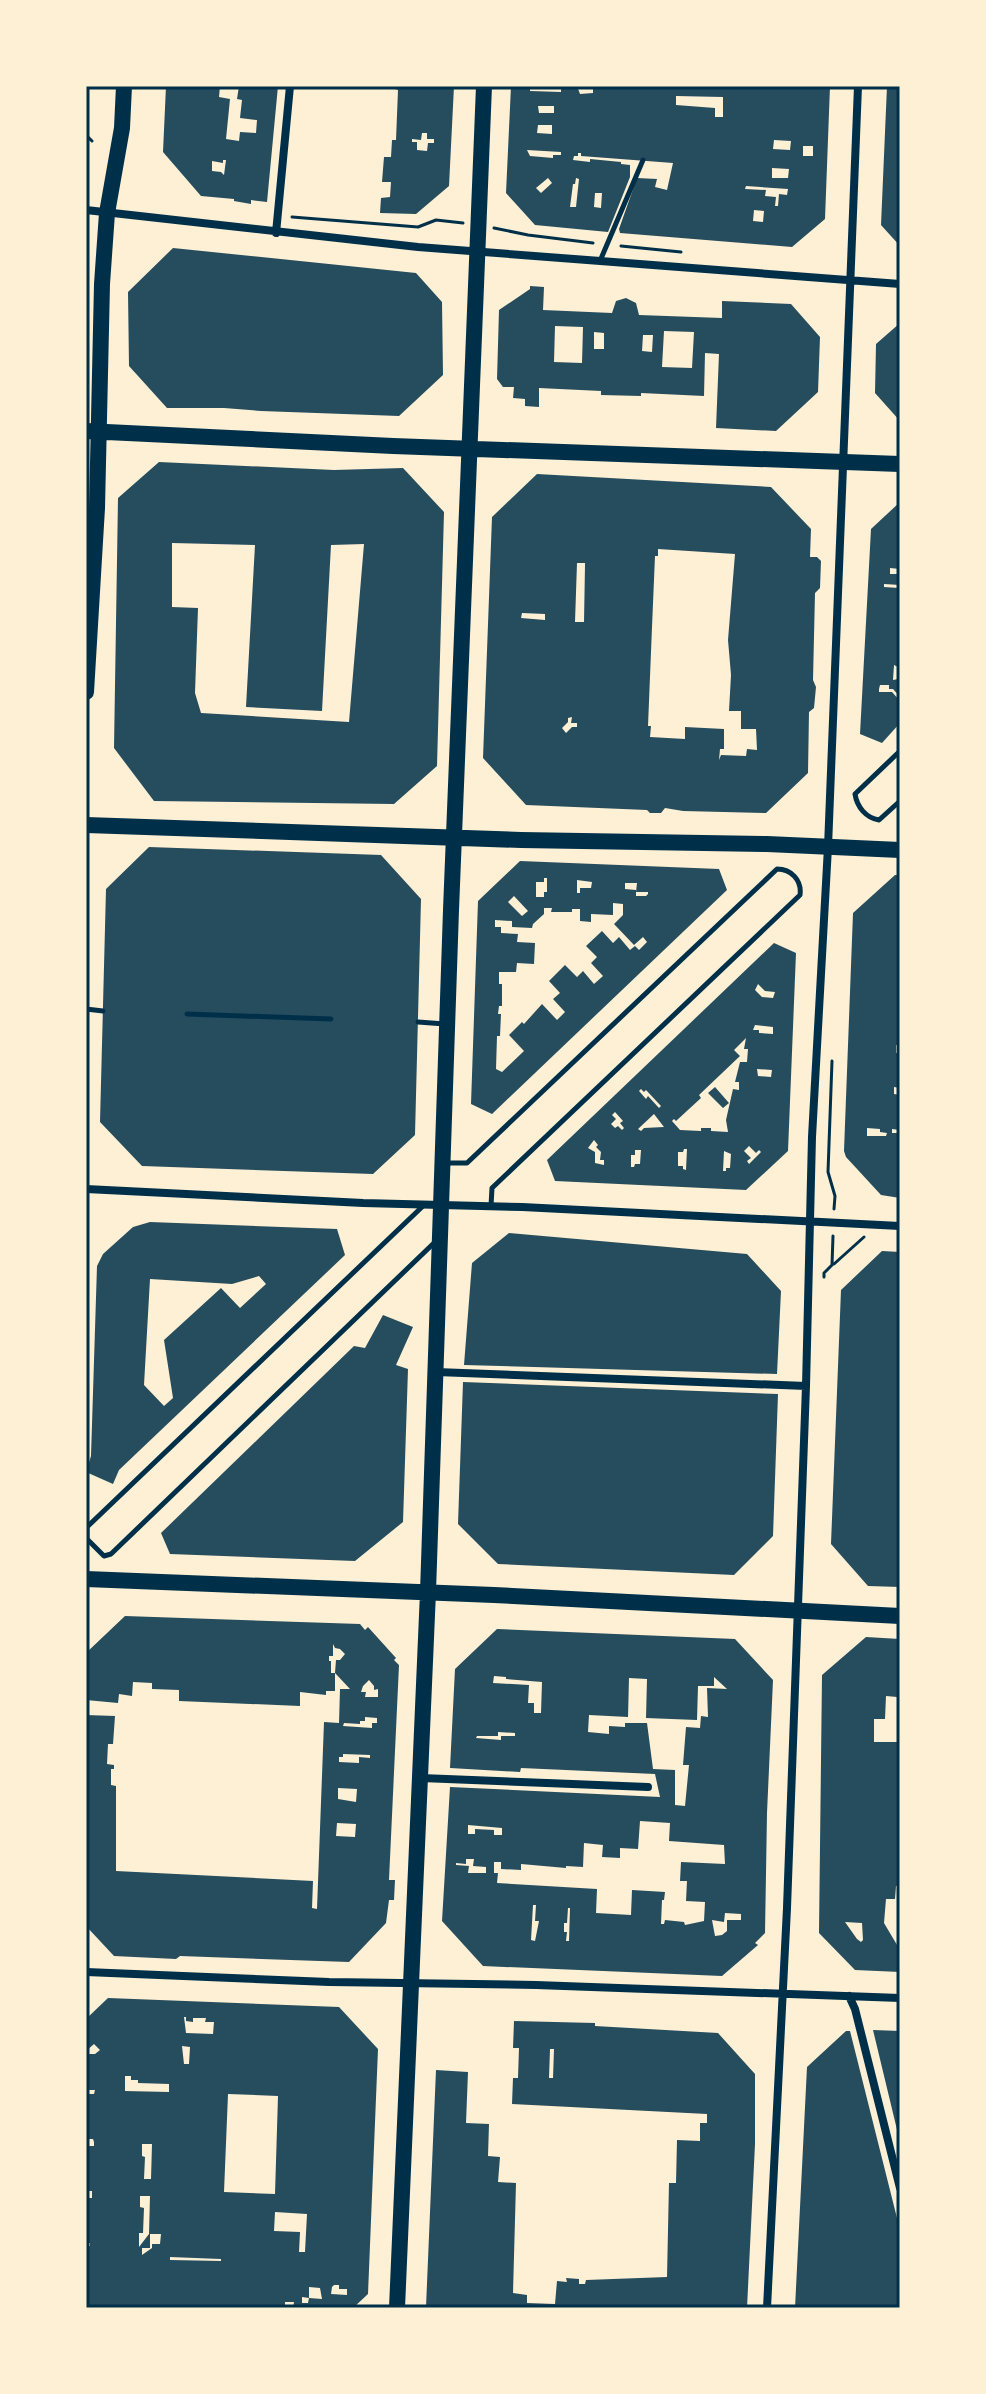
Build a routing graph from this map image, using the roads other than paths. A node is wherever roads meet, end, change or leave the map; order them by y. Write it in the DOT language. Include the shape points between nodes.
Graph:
graph roads {
  1 [pos="124,86"];
  2 [pos="290,86"];
  3 [pos="484,86"];
  4 [pos="858,86"];
  5 [pos="643,160"];
  6 [pos="86,210"];
  7 [pos="107,213"];
  8 [pos="276,233"];
  9 [pos="476,252"];
  10 [pos="599,262"];
  11 [pos="850,280"];
  12 [pos="900,284"];
  13 [pos="92,432"];
  14 [pos="468,449"];
  15 [pos="843,463"];
  16 [pos="900,464"];
  17 [pos="86,692"];
  18 [pos="900,751"];
  19 [pos="900,801"];
  20 [pos="86,825"];
  21 [pos="454,837"];
  22 [pos="828,847"];
  23 [pos="900,850"];
  24 [pos="86,1009"];
  25 [pos="103,1011"];
  26 [pos="187,1014"];
  27 [pos="331,1019"];
  28 [pos="418,1022"];
  29 [pos="447,1024"];
  30 [pos="443,1163"];
  31 [pos="86,1189"];
  32 [pos="432,1205"];
  33 [pos="491,1207"];
  34 [pos="809,1222"];
  35 [pos="900,1226"];
  36 [pos="439,1239"];
  37 [pos="435,1372"];
  38 [pos="806,1386"];
  39 [pos="86,1579"];
  40 [pos="428,1592"];
  41 [pos="797,1611"];
  42 [pos="900,1616"];
  43 [pos="420,1778"];
  44 [pos="648,1787"];
  45 [pos="86,1972"];
  46 [pos="411,1982"];
  47 [pos="782,1994"];
  48 [pos="849,1996"];
  49 [pos="900,1998"];
  50 [pos="900,2188"];
  51 [pos="397,2308"];
  52 [pos="767,2308"];
  1 -- 7 [label="main road"];
  2 -- 8 [label="street"];
  3 -- 9 [label="main road"];
  4 -- 11 [label="street"];
  5 -- 10 [label="lane"];
  6 -- 7 [label="street"];
  7 -- 8 [label="street"];
  7 -- 13 [label="main road"];
  8 -- 9 [label="street"];
  9 -- 10 [label="street"];
  9 -- 14 [label="main road"];
  10 -- 11 [label="street"];
  11 -- 12 [label="street"];
  11 -- 15 [label="street"];
  13 -- 14 [label="main road"];
  13 -- 17 [label="main road" via="97,508"];
  14 -- 15 [label="main road"];
  14 -- 21 [label="main road"];
  15 -- 16 [label="main road"];
  15 -- 22 [label="street"];
  18 -- 19 [label="lane" via="855,794 872,819 879,820"];
  20 -- 21 [label="main road"];
  21 -- 22 [label="main road"];
  21 -- 29 [label="main road"];
  22 -- 23 [label="main road"];
  22 -- 34 [label="street"];
  24 -- 25 [label="lane"];
  26 -- 27 [label="lane"];
  28 -- 29 [label="lane"];
  29 -- 30 [label="main road"];
  30 -- 32 [label="main road"];
  30 -- 33 [label="lane" via="467,1163 777,869 794,876 800,895 492,1188"];
  31 -- 32 [label="street"];
  32 -- 33 [label="street"];
  32 -- 36 [label="main road"];
  32 -- 36 [label="lane" via="87,1527 87,1539 104,1556 111,1554"];
  33 -- 34 [label="street"];
  34 -- 35 [label="street"];
  34 -- 38 [label="street"];
  36 -- 37 [label="main road"];
  37 -- 38 [label="street"];
  37 -- 40 [label="main road"];
  38 -- 41 [label="street"];
  39 -- 40 [label="main road"];
  40 -- 41 [label="main road"];
  40 -- 43 [label="main road"];
  41 -- 42 [label="main road"];
  41 -- 47 [label="street"];
  43 -- 44 [label="street"];
  43 -- 46 [label="main road"];
  45 -- 46 [label="street"];
  46 -- 47 [label="street"];
  46 -- 51 [label="main road"];
  47 -- 48 [label="street"];
  47 -- 52 [label="street"];
  48 -- 49 [label="street"];
  48 -- 50 [label="street"];
}
